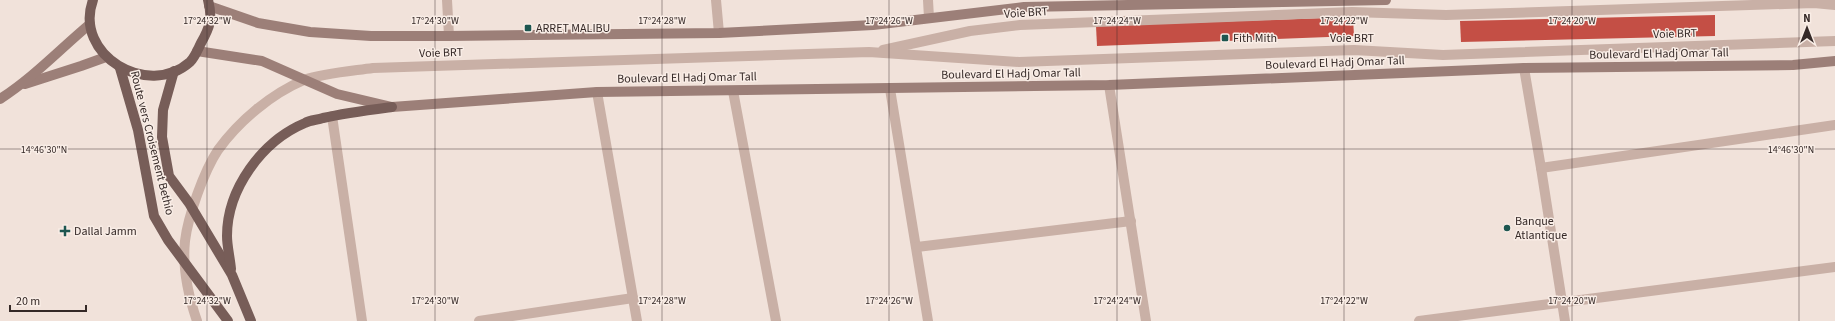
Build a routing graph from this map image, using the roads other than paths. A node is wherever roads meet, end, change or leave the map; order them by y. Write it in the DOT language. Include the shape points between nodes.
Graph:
graph roads {
  1 [pos="447,0"];
  2 [pos="716,0"];
  3 [pos="928,0"];
  4 [pos="1386,0"];
  5 [pos="1350,1"];
  6 [pos="91,2"];
  7 [pos="208,3"];
  8 [pos="1835,5"];
  9 [pos="929,18"];
  10 [pos="90,24"];
  11 [pos="719,33"];
  12 [pos="449,36"];
  13 [pos="1835,41"];
  14 [pos="197,51"];
  15 [pos="869,52"];
  16 [pos="106,57"];
  17 [pos="1835,61"];
  18 [pos="120,68"];
  19 [pos="1524,68"];
  20 [pos="174,71"];
  21 [pos="305,80"];
  22 [pos="21,85"];
  23 [pos="1109,85"];
  24 [pos="890,89"];
  25 [pos="733,91"];
  26 [pos="597,92"];
  27 [pos="0,99"];
  28 [pos="392,107"];
  29 [pos="332,116"];
  30 [pos="1835,125"];
  31 [pos="1542,168"];
  32 [pos="192,209"];
  33 [pos="1130,221"];
  34 [pos="917,247"];
  35 [pos="184,262"];
  36 [pos="1835,266"];
  37 [pos="232,275"];
  38 [pos="633,298"];
  39 [pos="1562,302"];
  40 [pos="197,321"];
  41 [pos="228,321"];
  42 [pos="251,321"];
  43 [pos="362,321"];
  44 [pos="479,321"];
  45 [pos="637,321"];
  46 [pos="776,321"];
  47 [pos="928,321"];
  48 [pos="1146,321"];
  49 [pos="1419,321"];
  50 [pos="1565,321"];
  1 -- 12 [label="street"];
  2 -- 11 [label="street"];
  3 -- 9 [label="street"];
  4 -- 5 [label="main road"];
  5 -- 9 [label="main road" via="1024,7"];
  6 -- 10 [label="main road"];
  7 -- 12 [label="main road" via="258,23 310,32 371,36"];
  7 -- 14 [label="main road" via="210,26"];
  8 -- 15 [label="street, Voie BRT" via="1814,3 1446,15 1352,12 1020,25 970,31"];
  9 -- 11 [label="main road" via="873,26"];
  10 -- 16 [label="main road" via="96,42"];
  10 -- 22 [label="main road"];
  11 -- 12 [label="main road"];
  13 -- 15 [label="street, Voie BRT" via="1451,55 1354,50 1019,62"];
  14 -- 20 [label="main road" via="190,61"];
  14 -- 21 [label="main road, Boulevard El Hadj Omar Tall" via="262,61"];
  15 -- 21 [label="street, Voie BRT" via="373,68"];
  16 -- 18 [label="main road"];
  16 -- 22 [label="main road"];
  17 -- 19 [label="main road, Boulevard El Hadj Omar Tall" via="1793,66"];
  18 -- 20 [label="main road" via="146,76"];
  18 -- 35 [label="main road, Route vers Croisement Bethio" via="138,130 154,216"];
  19 -- 23 [label="main road, Boulevard El Hadj Omar Tall"];
  19 -- 31 [label="street"];
  20 -- 32 [label="main road, Route vers Croisement Bethio" via="163,110 162,137 170,176"];
  21 -- 28 [label="main road, Boulevard El Hadj Omar Tall" via="337,94"];
  21 -- 32 [label="street, Voie BRT" via="275,96 243,121 218,151"];
  22 -- 27 [label="main road"];
  23 -- 24 [label="main road, Boulevard El Hadj Omar Tall"];
  23 -- 33 [label="street"];
  24 -- 25 [label="main road, Boulevard El Hadj Omar Tall"];
  24 -- 34 [label="street"];
  25 -- 26 [label="main road, Boulevard El Hadj Omar Tall"];
  25 -- 46 [label="street"];
  26 -- 28 [label="main road, Boulevard El Hadj Omar Tall"];
  26 -- 38 [label="street"];
  28 -- 29 [label="main road"];
  29 -- 37 [label="main road" via="305,123 285,135 248,169 237,190 229,215 227,236"];
  29 -- 43 [label="street"];
  30 -- 31 [label="street"];
  31 -- 39 [label="street"];
  32 -- 35 [label="street, Voie BRT" via="185,240"];
  32 -- 37 [label="main road, Route vers Croisement Bethio"];
  33 -- 34 [label="street"];
  33 -- 48 [label="street"];
  34 -- 47 [label="street"];
  35 -- 40 [label="street, Voie BRT" via="188,297"];
  35 -- 41 [label="main road, Route vers Croisement Bethio"];
  36 -- 39 [label="street"];
  37 -- 42 [label="main road, Route vers Croisement Bethio"];
  38 -- 44 [label="street"];
  38 -- 45 [label="street"];
  39 -- 49 [label="street"];
  39 -- 50 [label="street"];
}
